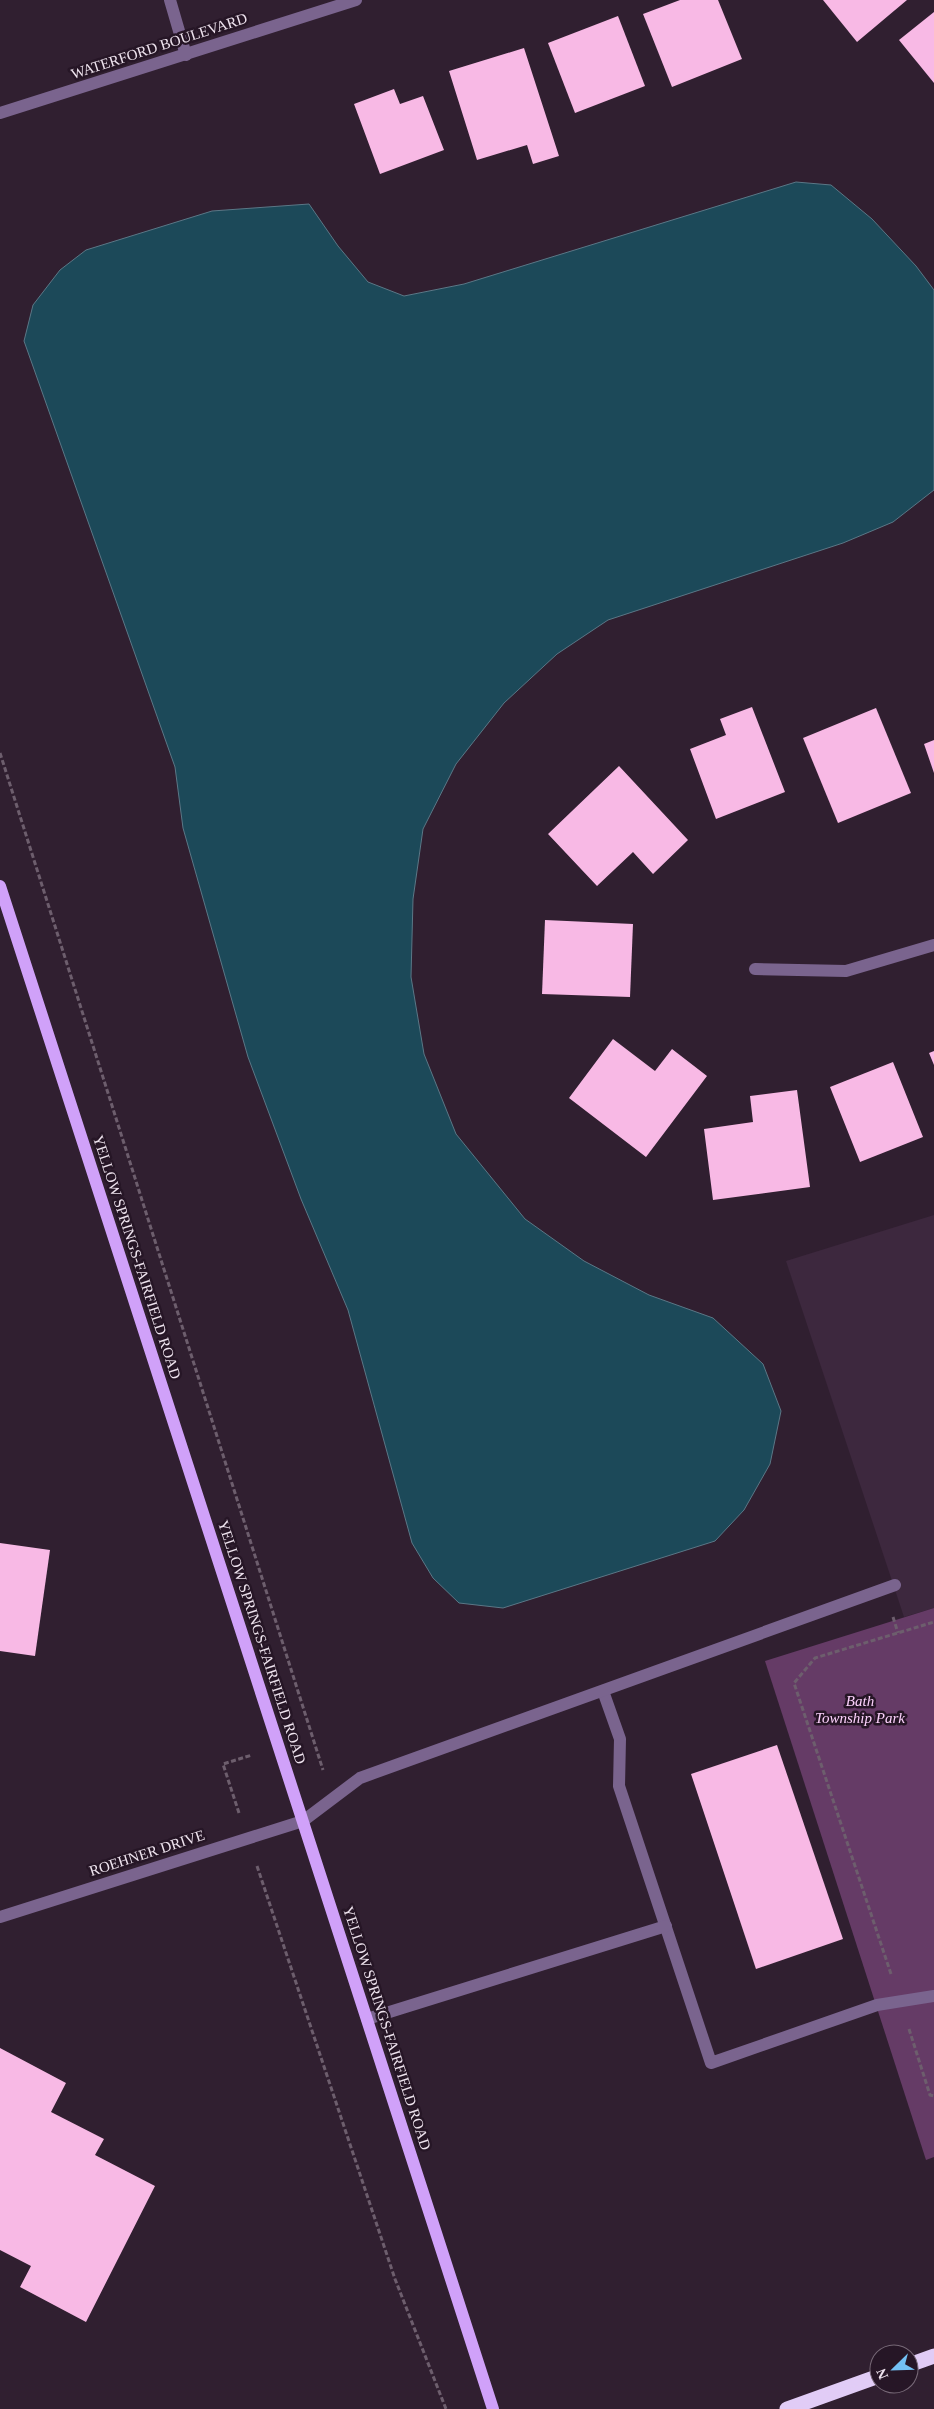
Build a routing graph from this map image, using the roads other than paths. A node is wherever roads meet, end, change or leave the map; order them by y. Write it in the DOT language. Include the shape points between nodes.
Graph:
graph roads {
  1 [pos="170,0"];
  2 [pos="356,0"];
  3 [pos="186,55"];
  4 [pos="0,114"];
  5 [pos="0,886"];
  6 [pos="934,945"];
  7 [pos="755,969"];
  8 [pos="895,1585"];
  9 [pos="602,1691"];
  10 [pos="303,1821"];
  11 [pos="0,1917"];
  12 [pos="666,1926"];
  13 [pos="934,1996"];
  14 [pos="367,2019"];
  15 [pos="934,2356"];
  16 [pos="919,2361"];
  17 [pos="869,2380"];
  18 [pos="493,2409"];
  19 [pos="788,2409"];
  1 -- 3 [label="street"];
  2 -- 3 [label="street, WATERFORD BOULEVARD"];
  3 -- 4 [label="street, WATERFORD BOULEVARD"];
  5 -- 10 [label="main road, YELLOW SPRINGS-FAIRFIELD ROAD"];
  6 -- 7 [label="street" via="846,971"];
  8 -- 9 [label="street, ROEHNER DRIVE"];
  9 -- 10 [label="street, ROEHNER DRIVE" via="360,1778"];
  9 -- 12 [label="street" via="620,1739 619,1786"];
  10 -- 11 [label="street, ROEHNER DRIVE"];
  10 -- 14 [label="main road, YELLOW SPRINGS-FAIRFIELD ROAD"];
  12 -- 13 [label="street" via="712,2063 877,2005"];
  12 -- 14 [label="street"];
  14 -- 18 [label="main road, YELLOW SPRINGS-FAIRFIELD ROAD"];
  15 -- 16 [label="highway"];
  17 -- 19 [label="highway"];
}
